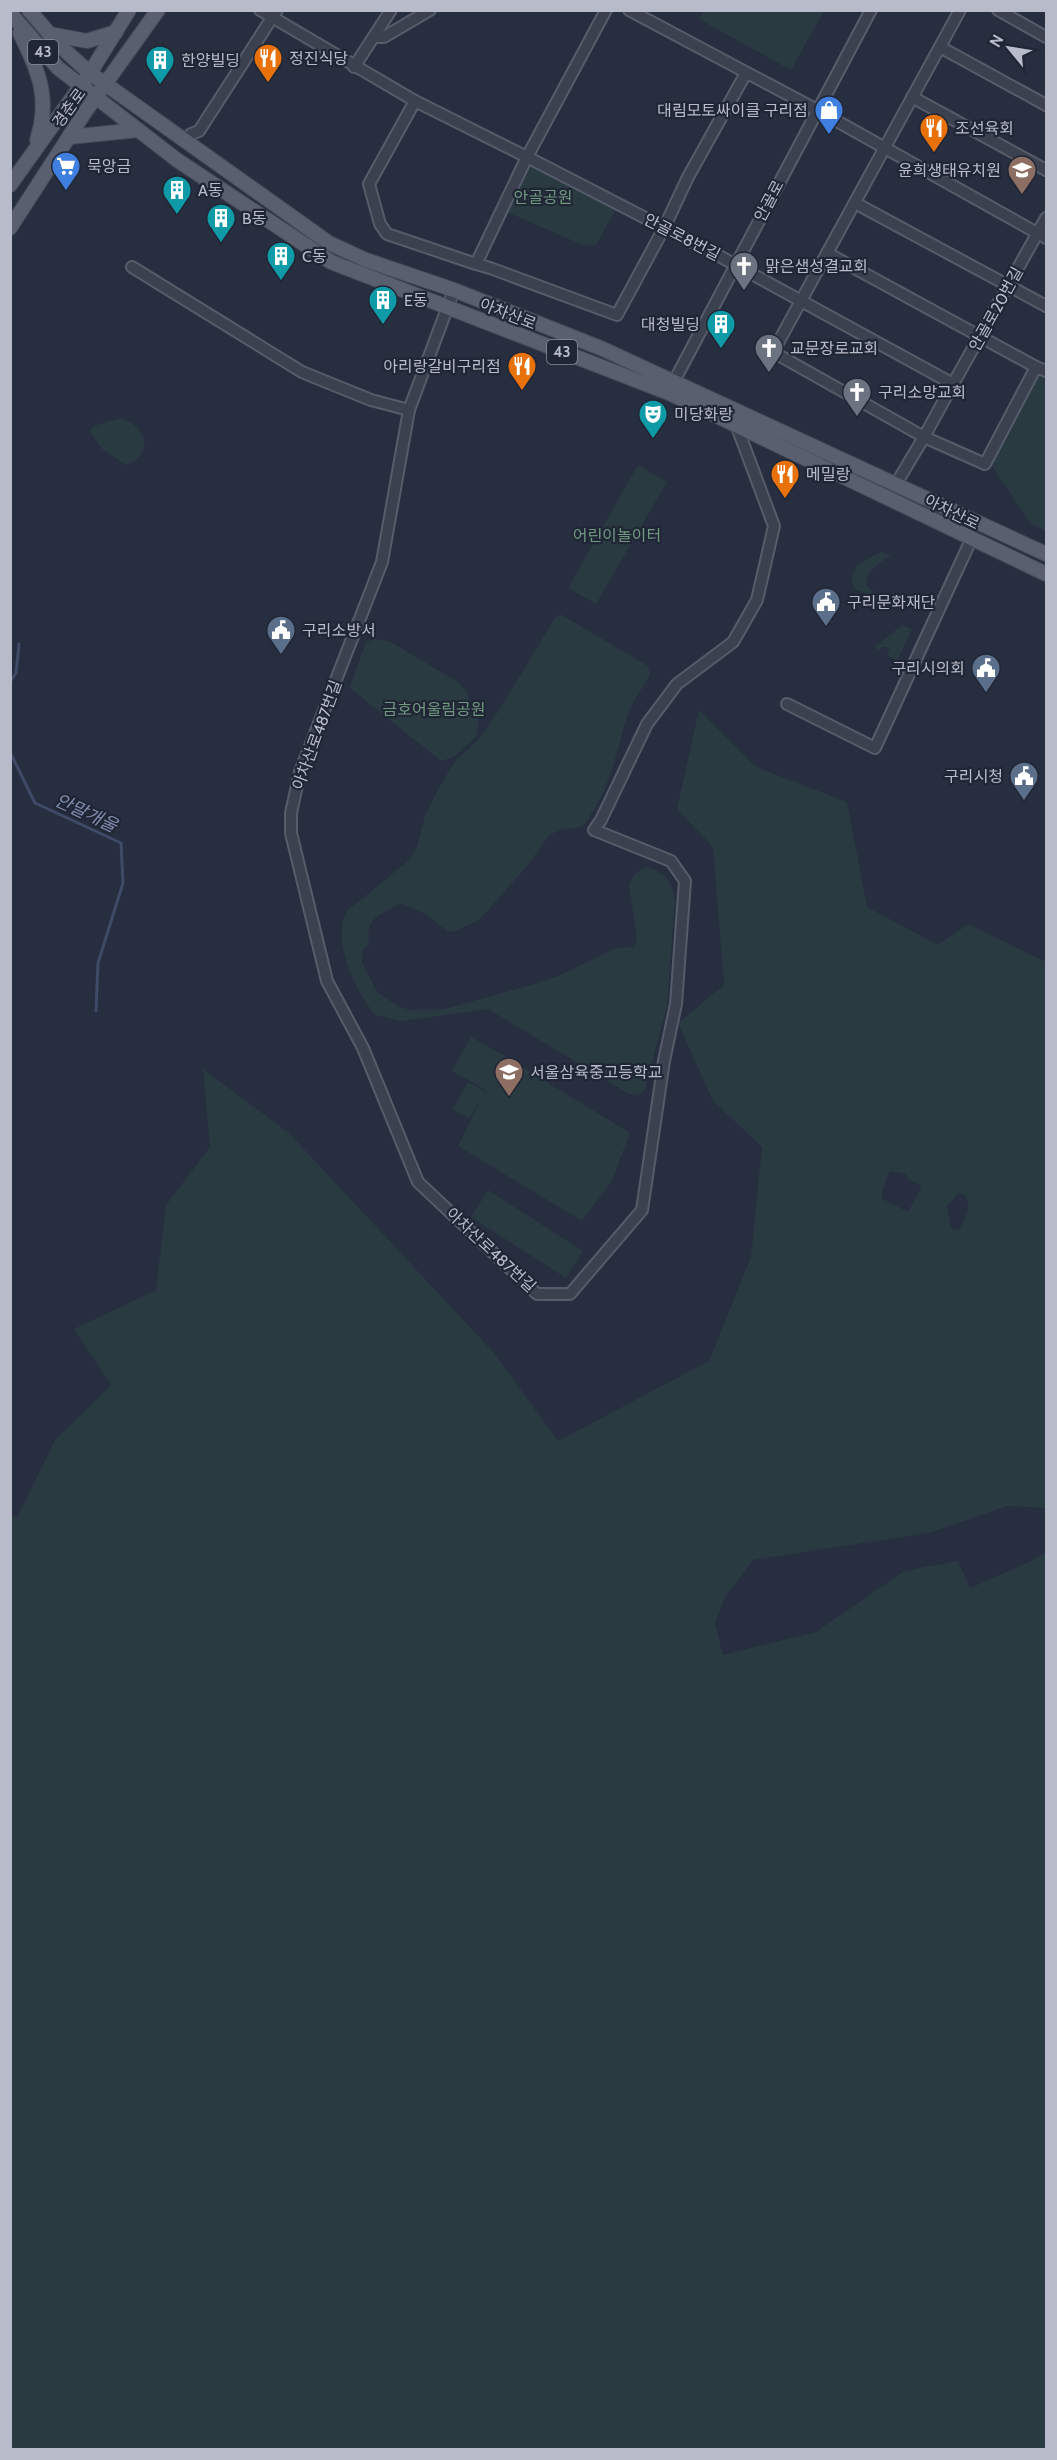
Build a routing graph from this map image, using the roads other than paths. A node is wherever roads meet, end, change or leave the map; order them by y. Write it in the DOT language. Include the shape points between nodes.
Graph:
graph roads {
  1 [pos="29,10"];
  2 [pos="129,10"];
  3 [pos="158,10"];
  4 [pos="260,10"];
  5 [pos="391,10"];
  6 [pos="430,10"];
  7 [pos="606,10"];
  8 [pos="629,10"];
  9 [pos="871,10"];
  10 [pos="960,10"];
  11 [pos="998,10"];
  12 [pos="275,14"];
  13 [pos="12,15"];
  14 [pos="1018,15"];
  15 [pos="116,32"];
  16 [pos="49,34"];
  17 [pos="374,37"];
  18 [pos="1047,37"];
  19 [pos="940,47"];
  20 [pos="354,68"];
  21 [pos="90,73"];
  22 [pos="746,73"];
  23 [pos="107,84"];
  24 [pos="81,86"];
  25 [pos="912,97"];
  26 [pos="97,98"];
  27 [pos="415,101"];
  28 [pos="1047,105"];
  29 [pos="817,110"];
  30 [pos="138,130"];
  31 [pos="69,137"];
  32 [pos="185,141"];
  33 [pos="884,149"];
  34 [pos="33,151"];
  35 [pos="527,157"];
  36 [pos="1047,170"];
  37 [pos="10,185"];
  38 [pos="855,202"];
  39 [pos="1047,218"];
  40 [pos="10,228"];
  41 [pos="664,228"];
  42 [pos="1042,236"];
  43 [pos="827,253"];
  44 [pos="476,264"];
  45 [pos="735,265"];
  46 [pos="132,267"];
  47 [pos="1008,287"];
  48 [pos="454,290"];
  49 [pos="800,300"];
  50 [pos="1047,306"];
  51 [pos="446,307"];
  52 [pos="981,335"];
  53 [pos="1041,369"];
  54 [pos="953,384"];
  55 [pos="672,387"];
  56 [pos="409,411"];
  57 [pos="737,427"];
  58 [pos="924,437"];
  59 [pos="896,484"];
  60 [pos="971,540"];
  61 [pos="1047,554"];
  62 [pos="1047,574"];
  63 [pos="787,705"];
  1 -- 16 [label="main road, 43"];
  2 -- 15 [label="main road, 경춘로"];
  3 -- 23 [label="main road, 경춘로"];
  4 -- 12 [label="street, 안골로8번길"];
  5 -- 17 [label="street"];
  6 -- 17 [label="street" via="384,37"];
  7 -- 35 [label="street"];
  8 -- 22 [label="street"];
  9 -- 29 [label="street, 안골로"];
  10 -- 19 [label="street"];
  11 -- 14 [label="street"];
  12 -- 20 [label="street, 안골로8번길"];
  12 -- 32 [label="street" via="199,131"];
  13 -- 24 [label="main road, 43" via="58,68"];
  13 -- 34 [label="main road" via="42,87 44,121"];
  14 -- 18 [label="street"];
  15 -- 16 [label="main road" via="87,41"];
  15 -- 21 [label="main road, 경춘로"];
  16 -- 21 [label="main road, 43"];
  17 -- 20 [label="street"];
  19 -- 25 [label="street"];
  19 -- 28 [label="street"];
  20 -- 27 [label="street, 안골로8번길"];
  21 -- 23 [label="main road, 아차산로 / 43"];
  21 -- 24 [label="main road, 경춘로"];
  22 -- 29 [label="street"];
  22 -- 41 [label="street"];
  23 -- 26 [label="main road, 경춘로"];
  23 -- 32 [label="main road, 아차산로 / 43"];
  24 -- 26 [label="main road, 아차산로 / 43"];
  24 -- 34 [label="main road, 경춘로"];
  25 -- 33 [label="street"];
  25 -- 36 [label="street"];
  26 -- 30 [label="main road, 아차산로 / 43"];
  26 -- 31 [label="main road, 경춘로"];
  27 -- 35 [label="street, 안골로8번길"];
  27 -- 44 [label="street" via="369,184 380,224 387,234"];
  29 -- 33 [label="street"];
  29 -- 45 [label="street, 안골로"];
  30 -- 31 [label="main road"];
  30 -- 51 [label="main road, 아차산로 / 43" via="331,262"];
  31 -- 40 [label="main road, 경춘로"];
  32 -- 48 [label="main road, 아차산로 / 43" via="329,243"];
  33 -- 38 [label="street"];
  33 -- 42 [label="street"];
  34 -- 37 [label="main road, 경춘로"];
  35 -- 41 [label="street, 안골로8번길"];
  35 -- 44 [label="street"];
  38 -- 43 [label="street"];
  38 -- 47 [label="street"];
  39 -- 42 [label="street, 안골로20번길"];
  41 -- 44 [label="street" via="617,315"];
  41 -- 45 [label="street, 안골로8번길"];
  42 -- 47 [label="street, 안골로20번길"];
  43 -- 49 [label="street"];
  43 -- 52 [label="street"];
  45 -- 49 [label="street, 안골로8번길"];
  45 -- 55 [label="street, 안골로"];
  46 -- 56 [label="street" via="302,372"];
  47 -- 50 [label="street"];
  47 -- 52 [label="street, 안골로20번길"];
  48 -- 51 [label="street, 아차산로487번길"];
  48 -- 55 [label="main road, 아차산로 / 43" via="603,350"];
  49 -- 54 [label="street, 안골로8번길"];
  49 -- 58 [label="street" via="773,352"];
  51 -- 55 [label="main road, 아차산로 / 43"];
  51 -- 56 [label="street, 아차산로487번길"];
  52 -- 53 [label="street"];
  52 -- 54 [label="street, 안골로20번길"];
  53 -- 58 [label="street" via="985,464"];
  54 -- 58 [label="street"];
  55 -- 57 [label="main road, 아차산로 / 43"];
  55 -- 59 [label="main road, 아차산로 / 43"];
  56 -- 57 [label="street, 아차산로487번길" via="382,561 300,772 291,833 327,981 363,1048 418,1182 537,1294 570,1294 642,1210 676,1004 685,881 671,861 594,830 647,724 677,684 733,642 757,600 774,525"];
  57 -- 60 [label="main road, 아차산로 / 43"];
  58 -- 59 [label="street"];
  59 -- 61 [label="main road, 아차산로 / 43"];
  60 -- 62 [label="main road, 아차산로 / 43"];
  60 -- 63 [label="street" via="875,748"];
}
